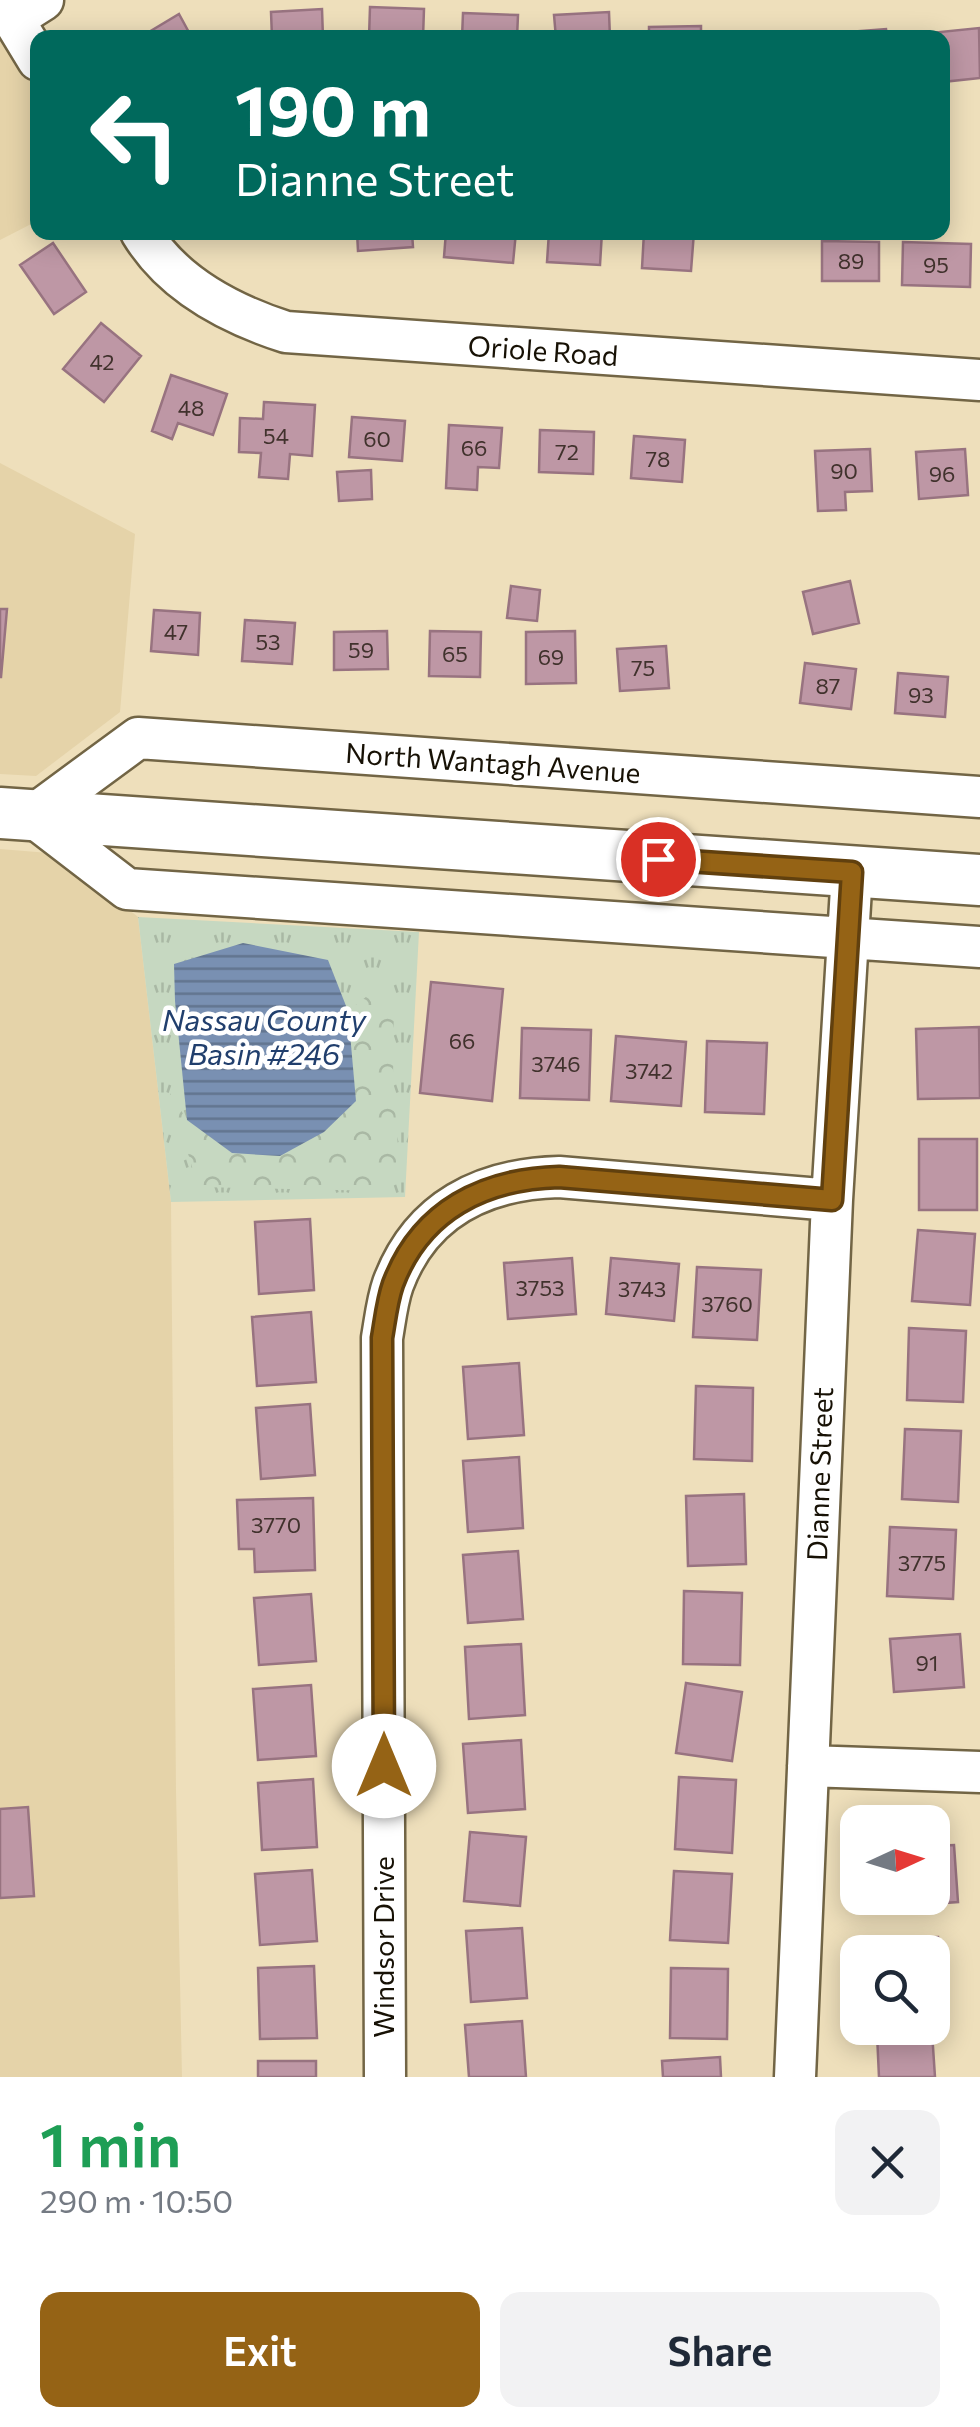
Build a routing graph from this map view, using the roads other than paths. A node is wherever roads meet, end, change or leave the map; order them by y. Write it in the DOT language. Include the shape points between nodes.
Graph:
graph roads {
  1 [pos="18,10"];
  2 [pos="30,40"];
  3 [pos="148,240"];
  4 [pos="980,380"];
  5 [pos="980,797"];
  6 [pos="16,814"];
  7 [pos="852,872"];
  8 [pos="980,880"];
  9 [pos="848,938"];
  10 [pos="980,947"];
  11 [pos="832,1200"];
  12 [pos="808,1766"];
  13 [pos="980,1772"];
  14 [pos="385,2077"];
  15 [pos="795,2077"];
  1 -- 2 [label="street"];
  3 -- 4 [label="street, Oriole Road" via="208,299 286,332"];
  5 -- 6 [label="street, North Wantagh Avenue" via="138,738"];
  6 -- 7 [label="main road"];
  6 -- 9 [label="street" via="127,889"];
  7 -- 8 [label="main road"];
  7 -- 9 [label="street, Dianne Street"];
  9 -- 10 [label="street"];
  9 -- 11 [label="street, Dianne Street"];
  11 -- 12 [label="street, Dianne Street"];
  11 -- 14 [label="street, Windsor Drive" via="522,1178 453,1204 418,1238 392,1285 382,1338"];
  12 -- 13 [label="street"];
  12 -- 15 [label="street, Dianne Street"];
}
